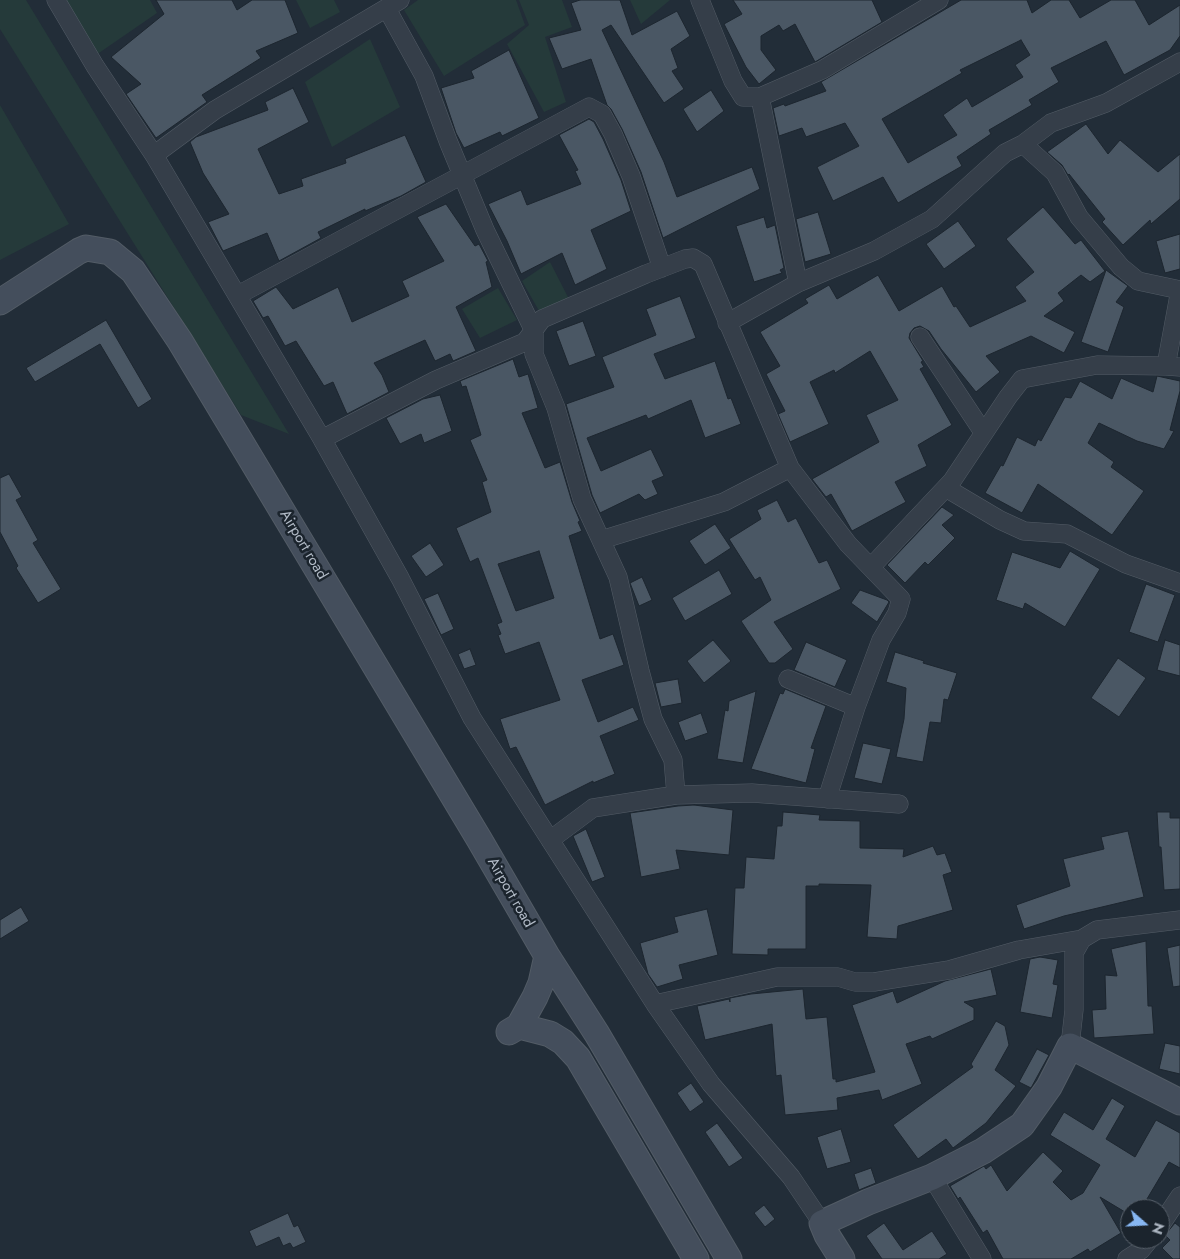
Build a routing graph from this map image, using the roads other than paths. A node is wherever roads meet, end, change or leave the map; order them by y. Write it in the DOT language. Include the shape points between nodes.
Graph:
graph roads {
  1 [pos="56,0"];
  2 [pos="700,0"];
  3 [pos="939,0"];
  4 [pos="394,4"];
  5 [pos="1180,62"];
  6 [pos="760,97"];
  7 [pos="1023,144"];
  8 [pos="154,155"];
  9 [pos="463,175"];
  10 [pos="662,268"];
  11 [pos="798,284"];
  12 [pos="1180,290"];
  13 [pos="238,295"];
  14 [pos="0,302"];
  15 [pos="727,323"];
  16 [pos="534,332"];
  17 [pos="920,337"];
  18 [pos="1173,366"];
  19 [pos="984,432"];
  20 [pos="322,439"];
  21 [pos="790,468"];
  22 [pos="946,488"];
  23 [pos="601,540"];
  24 [pos="871,567"];
  25 [pos="1180,583"];
  26 [pos="788,679"];
  27 [pos="856,707"];
  28 [pos="676,795"];
  29 [pos="826,798"];
  30 [pos="899,804"];
  31 [pos="550,840"];
  32 [pos="1180,920"];
  33 [pos="1082,939"];
  34 [pos="547,956"];
  35 [pos="655,1004"];
  36 [pos="1070,1046"];
  37 [pos="1180,1102"];
  38 [pos="932,1178"];
  39 [pos="1180,1196"];
  40 [pos="1170,1211"];
  41 [pos="822,1223"];
  42 [pos="696,1259"];
  43 [pos="729,1259"];
  44 [pos="842,1259"];
  45 [pos="982,1259"];
  1 -- 8 [label="street"];
  2 -- 6 [label="street" via="733,81 743,97"];
  3 -- 6 [label="street" via="822,70"];
  4 -- 8 [label="street" via="215,110"];
  4 -- 9 [label="street"];
  5 -- 7 [label="street" via="1106,103 1051,123"];
  6 -- 11 [label="street"];
  7 -- 11 [label="street" via="1005,153 932,219 874,251"];
  7 -- 12 [label="street" via="1055,173 1079,218 1121,267 1138,281"];
  8 -- 13 [label="street"];
  9 -- 10 [label="street" via="589,107 602,114 613,134"];
  9 -- 13 [label="street"];
  9 -- 16 [label="street" via="485,230"];
  10 -- 15 [label="street" via="693,258 703,264"];
  10 -- 16 [label="street" via="542,319"];
  11 -- 15 [label="street"];
  12 -- 18 [label="street"];
  13 -- 20 [label="street"];
  14 -- 34 [label="main road, Airport road" via="86,248 110,252 133,271 180,341"];
  15 -- 21 [label="street"];
  16 -- 20 [label="street" via="525,342 436,380"];
  16 -- 23 [label="street" via="534,354 556,408 582,499"];
  17 -- 19 [label="street"];
  18 -- 19 [label="street" via="1097,365 1022,379"];
  19 -- 22 [label="street"];
  20 -- 31 [label="street" via="400,578 472,718"];
  21 -- 23 [label="street" via="724,502"];
  21 -- 24 [label="street" via="848,544"];
  22 -- 24 [label="street"];
  22 -- 25 [label="street" via="1024,531 1067,534 1126,564"];
  23 -- 28 [label="street" via="618,577 653,719 673,760"];
  24 -- 27 [label="street" via="901,599 897,613 881,640"];
  26 -- 27 [label="street"];
  27 -- 29 [label="street"];
  28 -- 29 [label="street" via="752,793"];
  28 -- 31 [label="street" via="592,808"];
  29 -- 30 [label="street"];
  31 -- 35 [label="street"];
  32 -- 33 [label="street" via="1097,930"];
  33 -- 35 [label="street" via="1019,950 949,970 874,982 855,982 838,977 777,977"];
  33 -- 36 [label="street" via="1074,953"];
  34 -- 42 [label="main road" via="535,997 514,1029 550,1034 578,1058"];
  34 -- 43 [label="main road, Airport road" via="597,1034"];
  35 -- 41 [label="street" via="710,1084 791,1177"];
  36 -- 37 [label="main road"];
  36 -- 38 [label="main road" via="1049,1087 1022,1125 982,1152"];
  38 -- 41 [label="main road"];
  38 -- 45 [label="street"];
  39 -- 40 [label="street"];
  41 -- 44 [label="main road"];
}
